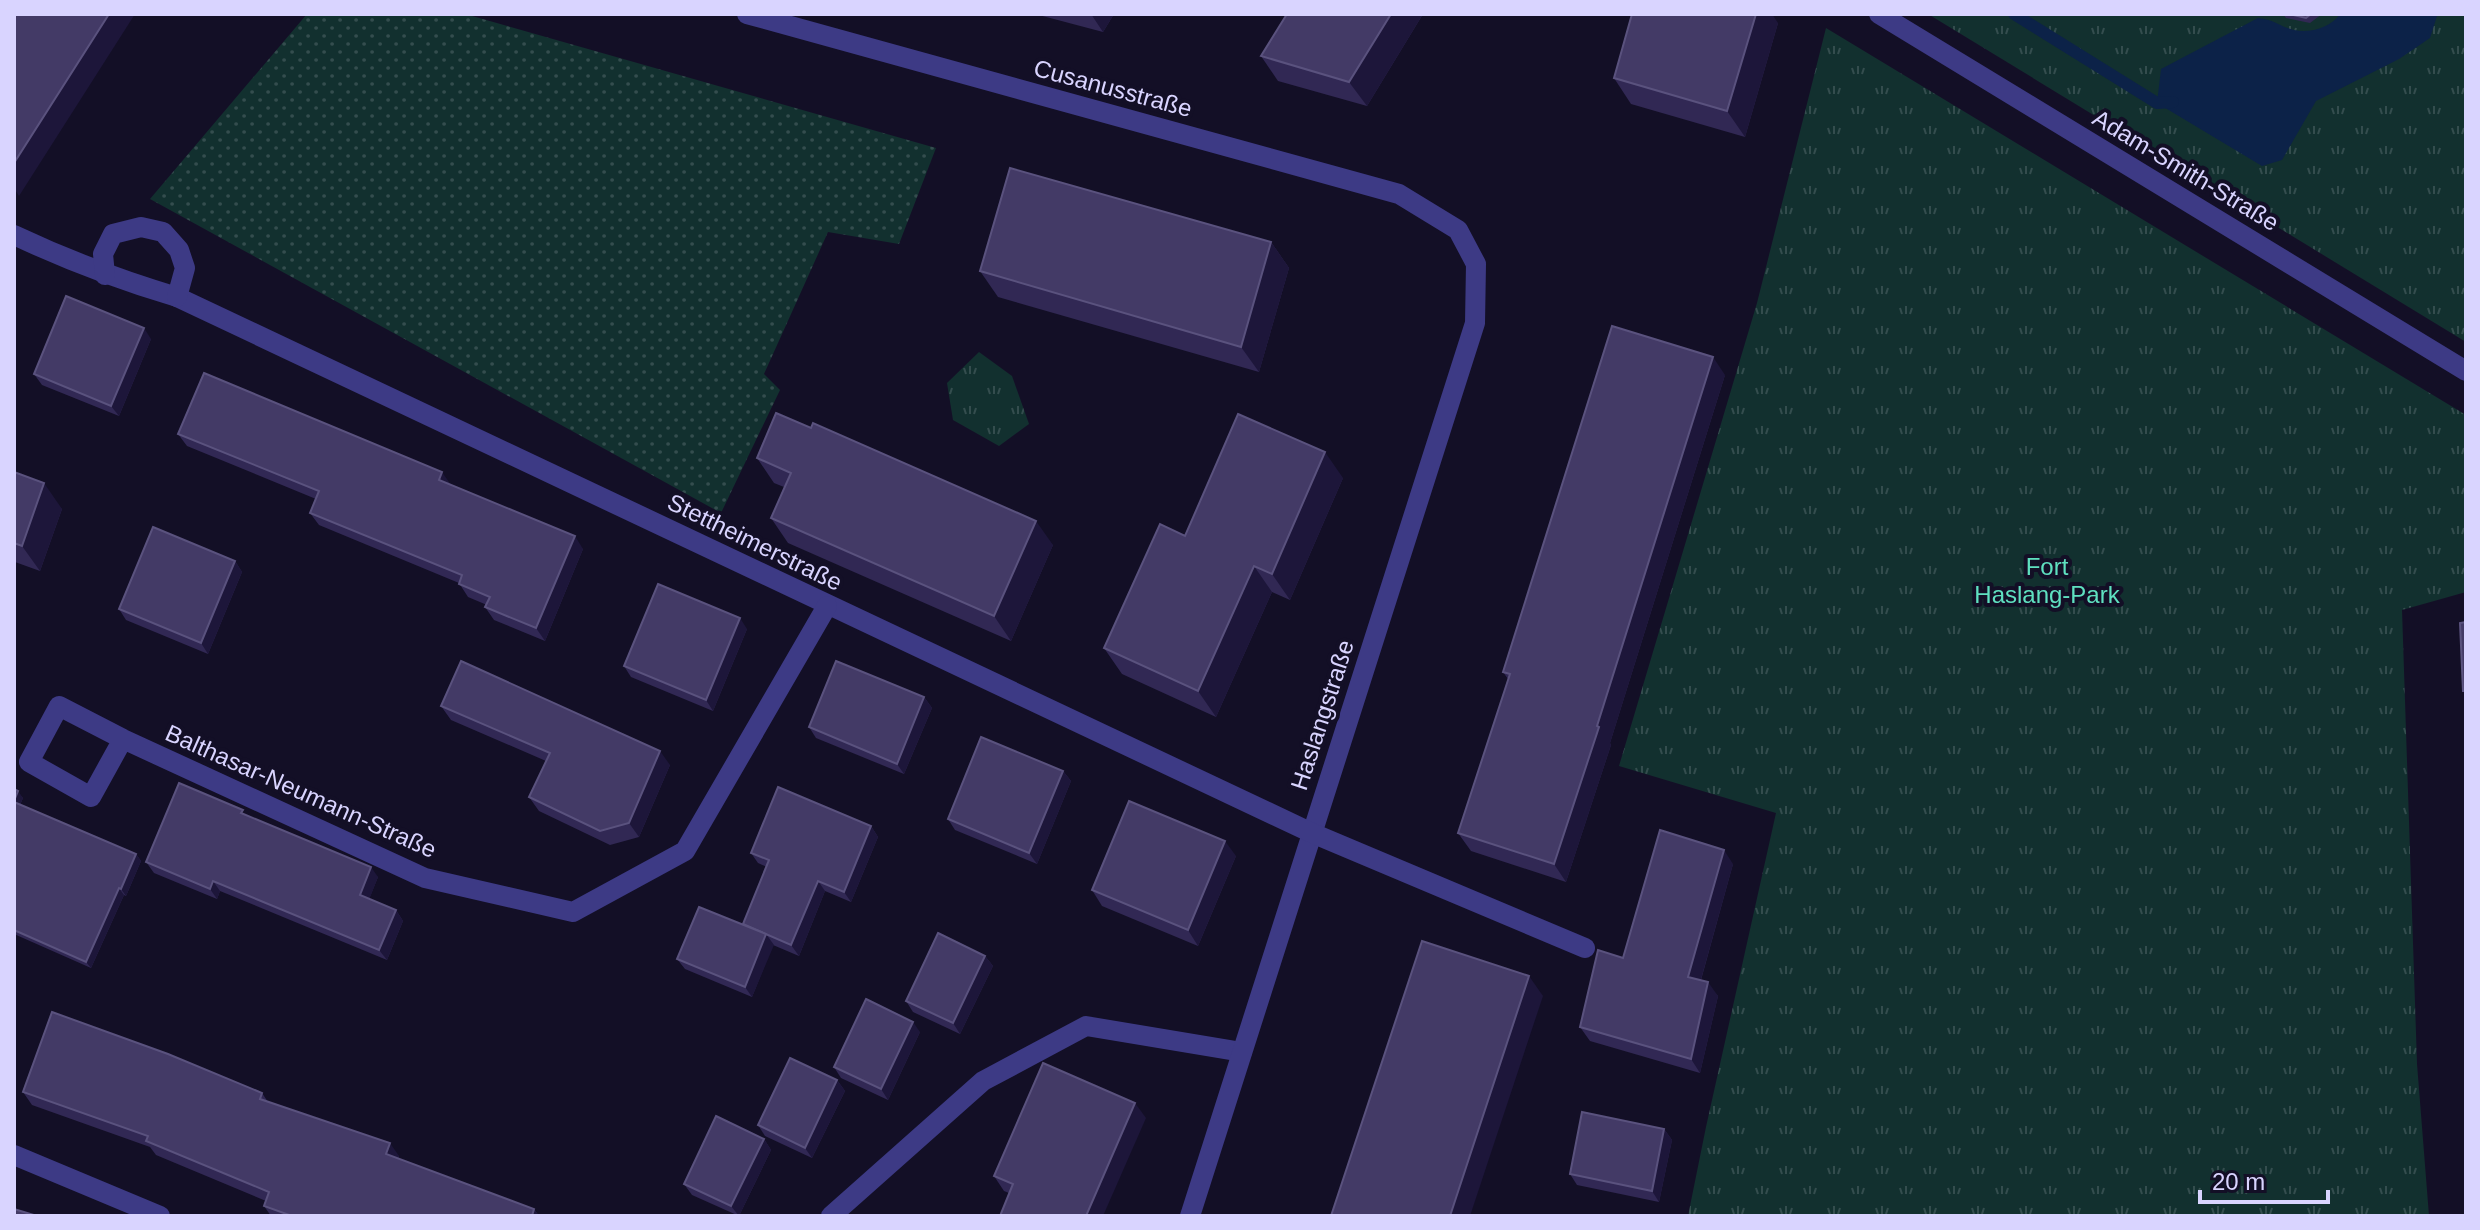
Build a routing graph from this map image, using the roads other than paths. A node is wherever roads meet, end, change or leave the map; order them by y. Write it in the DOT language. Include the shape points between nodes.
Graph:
graph roads {
  1 [pos="747,14"];
  2 [pos="1879,14"];
  3 [pos="1458,230"];
  4 [pos="14,235"];
  5 [pos="105,275"];
  6 [pos="177,297"];
  7 [pos="2466,371"];
  8 [pos="827,606"];
  9 [pos="123,739"];
  10 [pos="1312,833"];
  11 [pos="1585,948"];
  12 [pos="1242,1052"];
  13 [pos="14,1155"];
  14 [pos="160,1216"];
  15 [pos="831,1216"];
  16 [pos="1190,1216"];
  1 -- 3 [label="street, Cusanusstraße" via="1399,194"];
  2 -- 7 [label="street, Adam-Smith-Straße"];
  3 -- 10 [label="street, Haslangstraße" via="1476,264 1475,323"];
  4 -- 5 [label="street, Stettheimerstraße"];
  5 -- 6 [label="street, Stettheimerstraße"];
  5 -- 6 [label="street" via="103,254 113,234 141,227 163,232 179,250 185,268"];
  6 -- 8 [label="street, Stettheimerstraße"];
  8 -- 9 [label="street, Balthasar-Neumann-Straße" via="685,851 573,912 425,878"];
  8 -- 10 [label="street, Stettheimerstraße"];
  9 -- 9 [label="street, Balthasar-Neumann-Straße" via="91,797 29,762 59,706"];
  10 -- 11 [label="street, Stettheimerstraße"];
  10 -- 12 [label="street, Haslangstraße"];
  12 -- 15 [label="street" via="1086,1026 983,1081"];
  12 -- 16 [label="street, Haslangstraße"];
  13 -- 14 [label="street"];
}
